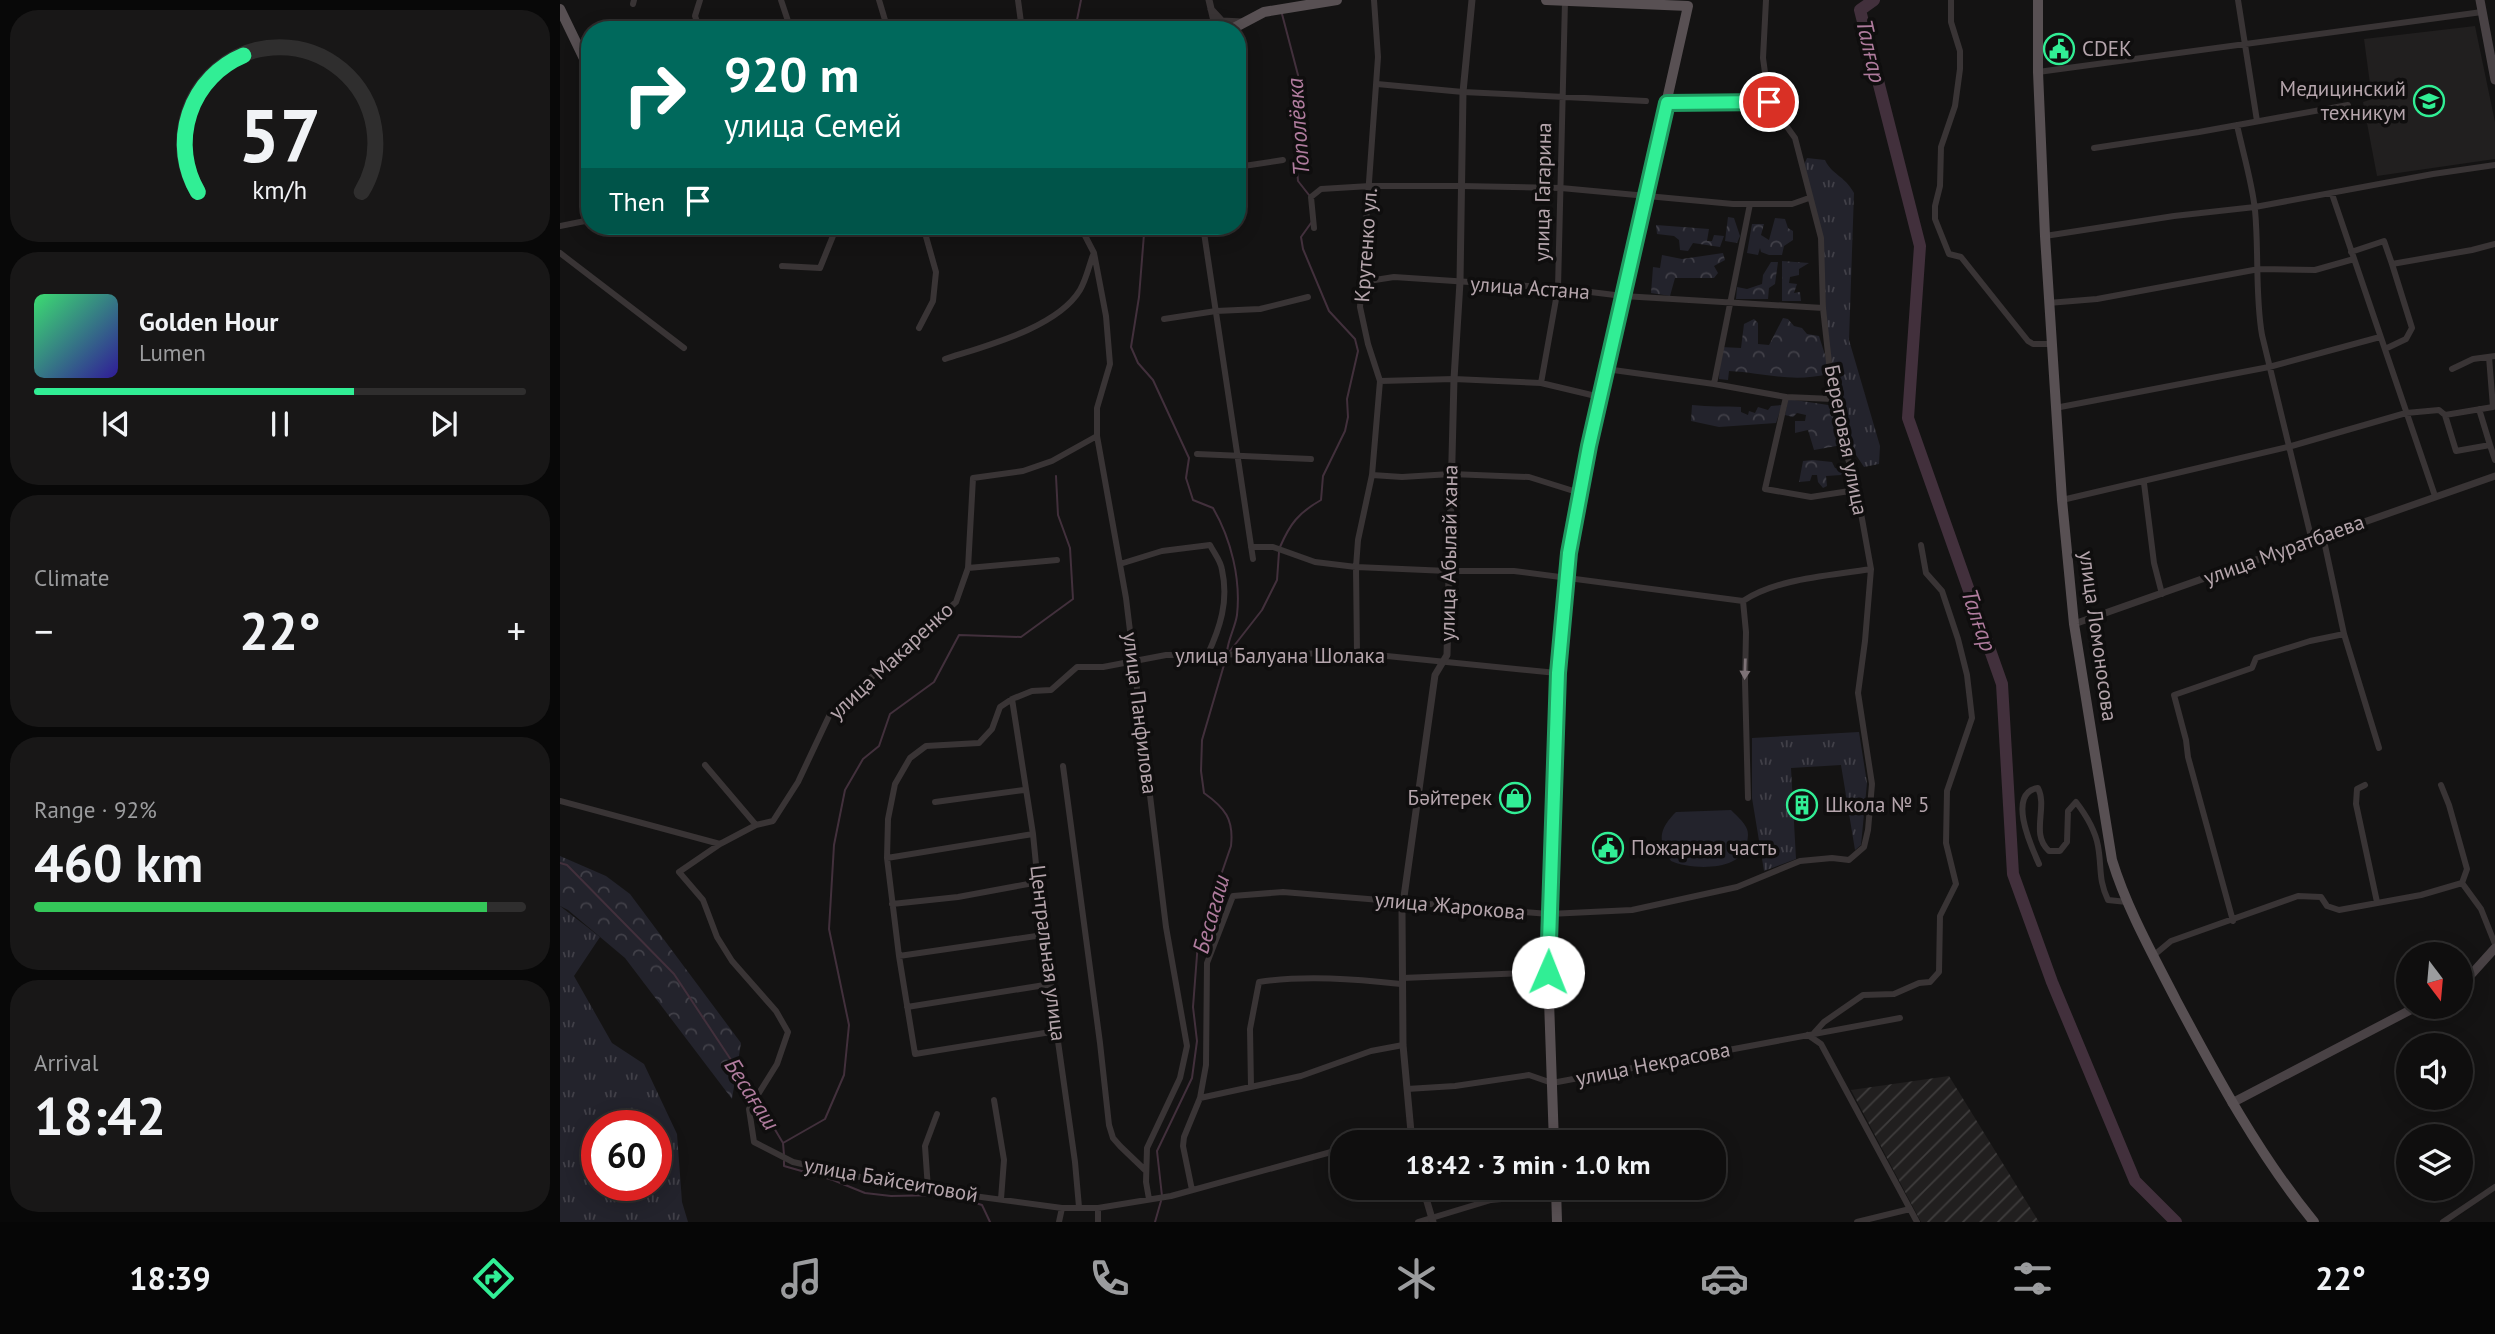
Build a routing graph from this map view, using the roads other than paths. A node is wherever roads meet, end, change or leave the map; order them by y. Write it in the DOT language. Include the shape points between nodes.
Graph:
graph roads {
  1 [pos="699,0"];
  2 [pos="781,0"];
  3 [pos="879,0"];
  4 [pos="1018,0"];
  5 [pos="1209,0"];
  6 [pos="1337,0"];
  7 [pos="1374,0"];
  8 [pos="1472,0"];
  9 [pos="1546,0"];
  10 [pos="1766,0"];
  11 [pos="1951,0"];
  12 [pos="2038,0"];
  13 [pos="2238,0"];
  14 [pos="2480,0"];
  15 [pos="1565,1"];
  16 [pos="1688,3"];
  17 [pos="560,9"];
  18 [pos="1211,9"];
  19 [pos="2483,12"];
  20 [pos="697,21"];
  21 [pos="788,21"];
  22 [pos="885,21"];
  23 [pos="1021,21"];
  24 [pos="1214,21"];
  25 [pos="1222,21"];
  26 [pos="1245,21"];
  27 [pos="2246,45"];
  28 [pos="581,52"];
  29 [pos="2038,72"];
  30 [pos="2495,80"];
  31 [pos="1377,85"];
  32 [pos="1463,92"];
  33 [pos="1562,96"];
  34 [pos="1646,101"];
  35 [pos="1769,102"];
  36 [pos="1667,103"];
  37 [pos="2347,105"];
  38 [pos="2257,121"];
  39 [pos="2237,125"];
  40 [pos="2094,148"];
  41 [pos="1283,160"];
  42 [pos="2495,165"];
  43 [pos="1246,166"];
  44 [pos="1370,186"];
  45 [pos="1461,186"];
  46 [pos="1561,188"];
  47 [pos="2332,194"];
  48 [pos="1645,197"];
  49 [pos="1809,198"];
  50 [pos="1750,204"];
  51 [pos="2255,208"];
  52 [pos="581,222"];
  53 [pos="560,226"];
  54 [pos="1314,228"];
  55 [pos="833,235"];
  56 [pos="926,235"];
  57 [pos="1085,235"];
  58 [pos="1204,235"];
  59 [pos="2045,236"];
  60 [pos="2495,244"];
  61 [pos="560,253"];
  62 [pos="1094,253"];
  63 [pos="2352,256"];
  64 [pos="2392,264"];
  65 [pos="782,267"];
  66 [pos="2259,269"];
  67 [pos="1362,282"];
  68 [pos="1460,282"];
  69 [pos="1558,288"];
  70 [pos="1623,296"];
  71 [pos="1308,297"];
  72 [pos="1729,302"];
  73 [pos="2048,303"];
  74 [pos="1824,308"];
  75 [pos="1216,311"];
  76 [pos="1164,319"];
  77 [pos="919,328"];
  78 [pos="2380,337"];
  79 [pos="2051,344"];
  80 [pos="684,348"];
  81 [pos="2385,349"];
  82 [pos="2492,356"];
  83 [pos="945,359"];
  84 [pos="2269,366"];
  85 [pos="1606,369"];
  86 [pos="2452,369"];
  87 [pos="1454,379"];
  88 [pos="1380,380"];
  89 [pos="1541,383"];
  90 [pos="1714,384"];
  91 [pos="1600,397"];
  92 [pos="1786,397"];
  93 [pos="1833,399"];
  94 [pos="2055,408"];
  95 [pos="2479,409"];
  96 [pos="2406,413"];
  97 [pos="2445,415"];
  98 [pos="1097,436"];
  99 [pos="2490,445"];
  100 [pos="2288,447"];
  101 [pos="1197,454"];
  102 [pos="1237,455"];
  103 [pos="1311,459"];
  104 [pos="2495,460"];
  105 [pos="1451,474"];
  106 [pos="1372,475"];
  107 [pos="2495,476"];
  108 [pos="2144,483"];
  109 [pos="1856,490"];
  110 [pos="1580,493"];
  111 [pos="2435,496"];
  112 [pos="2062,500"];
  113 [pos="2323,536"];
  114 [pos="2312,541"];
  115 [pos="1921,545"];
  116 [pos="1251,547"];
  117 [pos="1253,559"];
  118 [pos="1057,560"];
  119 [pos="1120,564"];
  120 [pos="1356,567"];
  121 [pos="968,568"];
  122 [pos="1871,569"];
  123 [pos="1448,571"];
  124 [pos="1566,578"];
  125 [pos="2162,594"];
  126 [pos="1743,601"];
  127 [pos="2074,624"];
  128 [pos="2344,634"];
  129 [pos="1357,653"];
  130 [pos="1207,656"];
  131 [pos="1134,662"];
  132 [pos="1442,662"];
  133 [pos="1558,673"];
  134 [pos="1012,699"];
  135 [pos="2379,748"];
  136 [pos="705,765"];
  137 [pos="1063,766"];
  138 [pos="2365,785"];
  139 [pos="2441,785"];
  140 [pos="1024,790"];
  141 [pos="1748,798"];
  142 [pos="560,801"];
  143 [pos="935,802"];
  144 [pos="756,825"];
  145 [pos="1033,834"];
  146 [pos="720,844"];
  147 [pos="1864,847"];
  148 [pos="887,858"];
  149 [pos="2039,864"];
  150 [pos="1039,882"];
  151 [pos="2462,883"];
  152 [pos="1403,901"];
  153 [pos="2127,902"];
  154 [pos="2377,902"];
  155 [pos="892,904"];
  156 [pos="1549,915"];
  157 [pos="2233,921"];
  158 [pos="1044,935"];
  159 [pos="2495,946"];
  160 [pos="899,956"];
  161 [pos="2153,956"];
  162 [pos="1548,972"];
  163 [pos="2473,972"];
  164 [pos="1401,981"];
  165 [pos="1051,984"];
  166 [pos="907,1007"];
  167 [pos="2396,1017"];
  168 [pos="1900,1018"];
  169 [pos="1057,1031"];
  170 [pos="1811,1034"];
  171 [pos="1403,1045"];
  172 [pos="1552,1083"];
  173 [pos="1251,1087"];
  174 [pos="1407,1089"];
  175 [pos="1200,1098"];
  176 [pos="994,1100"];
  177 [pos="2232,1103"];
  178 [pos="937,1114"];
  179 [pos="1410,1130"];
  180 [pos="1554,1130"];
  181 [pos="1330,1152"];
  182 [pos="1145,1170"];
  183 [pos="2495,1187"];
  184 [pos="928,1189"];
  185 [pos="1192,1190"];
  186 [pos="1001,1199"];
  187 [pos="1152,1199"];
  188 [pos="1426,1200"];
  189 [pos="1488,1200"];
  190 [pos="1556,1200"];
  191 [pos="1079,1207"];
  192 [pos="1062,1208"];
  193 [pos="1098,1208"];
  194 [pos="1910,1209"];
  195 [pos="1432,1219"];
  196 [pos="1059,1222"];
  197 [pos="1098,1222"];
  198 [pos="1419,1222"];
  199 [pos="1557,1222"];
  200 [pos="1857,1222"];
  201 [pos="1917,1222"];
  202 [pos="2314,1222"];
  203 [pos="2443,1222"];
  1 -- 20 [label="street"];
  2 -- 21 [label="street"];
  3 -- 22 [label="street"];
  4 -- 23 [label="street"];
  5 -- 18 [label="street"];
  6 -- 26 [label="main road" via="1264,12"];
  7 -- 31 [label="street, Крутенко ул."];
  8 -- 32 [label="street, улица Абылай хана"];
  9 -- 15 [label="main road"];
  10 -- 35 [label="street, Береговая улица" via="1763,58"];
  11 -- 79 [label="street" via="1960,69 1955,106 1941,147 1935,219 1949,254 1961,257 2028,341"];
  12 -- 29 [label="main road, улица Ломоносова"];
  13 -- 27 [label="street"];
  14 -- 19 [label="main road"];
  15 -- 16 [label="main road"];
  15 -- 33 [label="street, улица Гагарина"];
  16 -- 36 [label="main road"];
  17 -- 28 [label="main road"];
  18 -- 24 [label="street"];
  18 -- 25 [label="street"];
  19 -- 27 [label="street"];
  19 -- 30 [label="main road"];
  27 -- 29 [label="street"];
  27 -- 38 [label="street"];
  29 -- 59 [label="main road, улица Ломоносова"];
  31 -- 32 [label="street"];
  31 -- 44 [label="street, Крутенко ул."];
  32 -- 33 [label="street"];
  32 -- 45 [label="street, улица Абылай хана"];
  33 -- 34 [label="street"];
  33 -- 46 [label="street, улица Гагарина"];
  35 -- 36 [label="street"];
  35 -- 49 [label="street, Береговая улица" via="1795,138"];
  36 -- 48 [label="main road"];
  37 -- 38 [label="street"];
  38 -- 39 [label="street"];
  39 -- 40 [label="street"];
  39 -- 51 [label="street"];
  41 -- 43 [label="street"];
  42 -- 47 [label="street"];
  44 -- 45 [label="street"];
  44 -- 54 [label="street" via="1321,189 1311,197"];
  44 -- 67 [label="street, Крутенко ул."];
  45 -- 46 [label="street"];
  45 -- 68 [label="street, улица Абылай хана"];
  46 -- 48 [label="street"];
  46 -- 69 [label="street, улица Гагарина"];
  47 -- 51 [label="street"];
  47 -- 63 [label="street"];
  48 -- 50 [label="street"];
  48 -- 70 [label="main road"];
  49 -- 50 [label="street" via="1792,204"];
  49 -- 74 [label="street, Береговая улица" via="1821,238"];
  50 -- 72 [label="street"];
  51 -- 59 [label="street"];
  51 -- 66 [label="street"];
  52 -- 53 [label="street"];
  55 -- 65 [label="street" via="820,268"];
  56 -- 77 [label="street" via="936,272 933,301"];
  57 -- 62 [label="street, улица Панфилова"];
  58 -- 75 [label="street"];
  59 -- 73 [label="main road, улица Ломоносова"];
  60 -- 64 [label="street"];
  61 -- 80 [label="street"];
  62 -- 83 [label="street" via="1080,290 1062,310 1009,339"];
  62 -- 98 [label="street, улица Панфилова" via="1110,364 1097,408"];
  63 -- 64 [label="street" via="2384,241"];
  63 -- 66 [label="street" via="2315,270"];
  63 -- 78 [label="street"];
  64 -- 81 [label="street" via="2413,328 2406,339"];
  66 -- 73 [label="street" via="2097,299"];
  66 -- 84 [label="street" via="2258,314"];
  67 -- 68 [label="street, улица Астана" via="1394,277"];
  67 -- 88 [label="street, Крутенко ул." via="1360,307"];
  68 -- 69 [label="street, улица Астана"];
  68 -- 87 [label="street, улица Абылай хана"];
  69 -- 70 [label="street, улица Астана"];
  69 -- 89 [label="street, улица Гагарина"];
  70 -- 72 [label="street, улица Астана"];
  70 -- 85 [label="main road"];
  71 -- 75 [label="street" via="1260,309"];
  72 -- 74 [label="street, улица Астана"];
  72 -- 90 [label="street"];
  73 -- 79 [label="main road, улица Ломоносова"];
  74 -- 93 [label="street, Береговая улица"];
  75 -- 76 [label="street"];
  75 -- 102 [label="street"];
  78 -- 81 [label="street"];
  78 -- 84 [label="street"];
  79 -- 94 [label="main road, улица Ломоносова"];
  81 -- 96 [label="street"];
  82 -- 86 [label="street"];
  82 -- 95 [label="street" via="2493,407"];
  84 -- 94 [label="street"];
  84 -- 100 [label="street"];
  85 -- 90 [label="street"];
  85 -- 91 [label="main road"];
  87 -- 88 [label="street"];
  87 -- 89 [label="street"];
  87 -- 105 [label="street, улица Абылай хана"];
  88 -- 106 [label="street, Крутенко ул."];
  89 -- 91 [label="street"];
  90 -- 92 [label="street"];
  91 -- 110 [label="main road"];
  92 -- 93 [label="street"];
  92 -- 109 [label="street" via="1765,489 1811,496"];
  93 -- 109 [label="street, Береговая улица"];
  94 -- 112 [label="main road, улица Ломоносова"];
  95 -- 97 [label="street"];
  95 -- 99 [label="street"];
  96 -- 97 [label="street" via="2439,410"];
  96 -- 100 [label="street"];
  96 -- 111 [label="street"];
  97 -- 99 [label="street" via="2456,451"];
  98 -- 119 [label="street, улица Панфилова"];
  98 -- 121 [label="street, улица Макаренко" via="1023,471 972,478"];
  99 -- 104 [label="street"];
  100 -- 108 [label="street"];
  100 -- 114 [label="street"];
  101 -- 102 [label="street"];
  102 -- 103 [label="street"];
  102 -- 116 [label="street"];
  105 -- 106 [label="street"];
  105 -- 110 [label="street" via="1529,477"];
  105 -- 123 [label="street, улица Абылай хана"];
  106 -- 120 [label="street, Крутенко ул."];
  107 -- 111 [label="street, улица Муратбаева"];
  108 -- 112 [label="street"];
  108 -- 125 [label="street"];
  109 -- 122 [label="street, Береговая улица"];
  110 -- 124 [label="main road"];
  111 -- 113 [label="street, улица Муратбаева"];
  112 -- 127 [label="main road, улица Ломоносова"];
  113 -- 114 [label="street, улица Муратбаева"];
  113 -- 128 [label="street"];
  114 -- 125 [label="street, улица Муратбаева"];
  115 -- 170 [label="street" via="1926,573 1942,591 1958,639 1972,718 1947,791 1946,844 1956,884 1940,916 1939,972 1930,982 1894,994 1863,995"];
  116 -- 117 [label="street"];
  116 -- 120 [label="street" via="1273,547 1315,562"];
  118 -- 121 [label="street"];
  119 -- 130 [label="street" via="1162,551 1210,545 1222,568 1224,594 1221,624"];
  119 -- 131 [label="street, улица Панфилова"];
  120 -- 123 [label="street"];
  120 -- 129 [label="street, Крутенко ул."];
  121 -- 144 [label="street, улица Макаренко" via="956,603 830,714 798,782 773,821"];
  122 -- 126 [label="street" via="1758,591"];
  122 -- 147 [label="street, Береговая улица" via="1858,693 1871,784"];
  123 -- 124 [label="street" via="1514,570"];
  123 -- 132 [label="street, улица Абылай хана" via="1447,655"];
  124 -- 126 [label="street"];
  124 -- 133 [label="main road"];
  125 -- 127 [label="street, улица Муратбаева"];
  126 -- 141 [label="street, one-way"];
  127 -- 153 [label="main road, улица Ломоносова" via="2112,860"];
  128 -- 135 [label="street"];
  128 -- 157 [label="street" via="2256,659 2252,668 2174,695"];
  129 -- 130 [label="street, улица Балуана Шолака"];
  129 -- 132 [label="street, улица Балуана Шолака"];
  130 -- 131 [label="street, улица Балуана Шолака" via="1167,655"];
  131 -- 134 [label="street, улица Балуана Шолака" via="1077,667 1051,690"];
  131 -- 182 [label="street, улица Панфилова" via="1166,927 1187,1046 1180,1078 1147,1148"];
  132 -- 133 [label="street, улица Балуана Шолака"];
  132 -- 152 [label="street, улица Абылай хана" via="1435,675"];
  133 -- 156 [label="main road"];
  134 -- 140 [label="street, Центральная улица"];
  134 -- 148 [label="street" via="1000,707 992,729 979,743 926,746 910,758 895,784"];
  136 -- 144 [label="street"];
  137 -- 182 [label="street" via="1109,1125 1120,1146"];
  138 -- 154 [label="street" via="2357,789 2356,804"];
  139 -- 151 [label="street" via="2467,869"];
  140 -- 143 [label="street"];
  140 -- 145 [label="street, Центральная улица"];
  142 -- 146 [label="street"];
  144 -- 146 [label="street, улица Байсеитовой"];
  145 -- 148 [label="street"];
  145 -- 150 [label="street, Центральная улица"];
  146 -- 184 [label="street, улица Байсеитовой" via="679,872 703,900 732,961 776,1011 788,1032 777,1064 749,1109 754,1142 793,1162"];
  147 -- 156 [label="street, улица Жарокова" via="1849,860 1800,862 1688,900 1632,910"];
  148 -- 155 [label="street"];
  149 -- 153 [label="street" via="2022,818 2026,796 2038,788 2044,846 2060,851 2067,842 2068,811 2076,802 2098,845 2100,884 2108,900"];
  150 -- 155 [label="street"];
  150 -- 158 [label="street, Центральная улица"];
  151 -- 154 [label="street"];
  151 -- 159 [label="street" via="2481,909"];
  152 -- 156 [label="street, улица Жарокова"];
  152 -- 164 [label="street, улица Абылай хана"];
  152 -- 175 [label="street, улица Жарокова" via="1283,892 1233,896 1207,963 1206,1065"];
  153 -- 161 [label="main road, улица Ломоносова"];
  154 -- 157 [label="street" via="2339,910 2327,906 2321,897 2298,896"];
  155 -- 160 [label="street"];
  156 -- 162 [label="main road"];
  157 -- 161 [label="street" via="2171,941"];
  158 -- 160 [label="street"];
  158 -- 165 [label="street, Центральная улица"];
  159 -- 163 [label="main road"];
  160 -- 166 [label="street"];
  161 -- 177 [label="main road, улица Ломоносова"];
  162 -- 164 [label="street"];
  162 -- 172 [label="main road"];
  164 -- 171 [label="street, улица Абылай хана"];
  164 -- 173 [label="street" via="1289,978 1259,982 1250,1029"];
  165 -- 166 [label="street"];
  165 -- 169 [label="street, Центральная улица"];
  166 -- 169 [label="street" via="915,1054"];
  167 -- 177 [label="main road"];
  168 -- 170 [label="street, улица Некрасова"];
  169 -- 191 [label="street, Центральная улица"];
  170 -- 172 [label="street, улица Некрасова"];
  170 -- 194 [label="street" via="1821,1044"];
  171 -- 173 [label="street"];
  171 -- 174 [label="street, улица Абылай хана"];
  172 -- 174 [label="street, улица Некрасова" via="1529,1075"];
  172 -- 180 [label="main road"];
  173 -- 175 [label="street"];
  174 -- 179 [label="street, улица Абылай хана"];
  175 -- 185 [label="street" via="1183,1146"];
  176 -- 186 [label="street" via="1004,1160"];
  177 -- 202 [label="main road, улица Ломоносова" via="2288,1191"];
  178 -- 184 [label="street" via="925,1146"];
  181 -- 185 [label="street, улица Байсеитовой"];
  182 -- 187 [label="street, улица Панфилова"];
  183 -- 203 [label="street"];
  184 -- 186 [label="street, улица Байсеитовой"];
  185 -- 187 [label="street, улица Байсеитовой"];
  186 -- 192 [label="street, улица Байсеитовой"];
  187 -- 193 [label="street, улица Байсеитовой"];
  188 -- 195 [label="street"];
  189 -- 195 [label="street"];
  190 -- 199 [label="main road"];
  191 -- 192 [label="street, улица Байсеитовой"];
  191 -- 193 [label="street, улица Байсеитовой"];
  192 -- 196 [label="street"];
  193 -- 197 [label="street"];
  194 -- 200 [label="street"];
  194 -- 201 [label="street"];
  195 -- 198 [label="street"];
}
